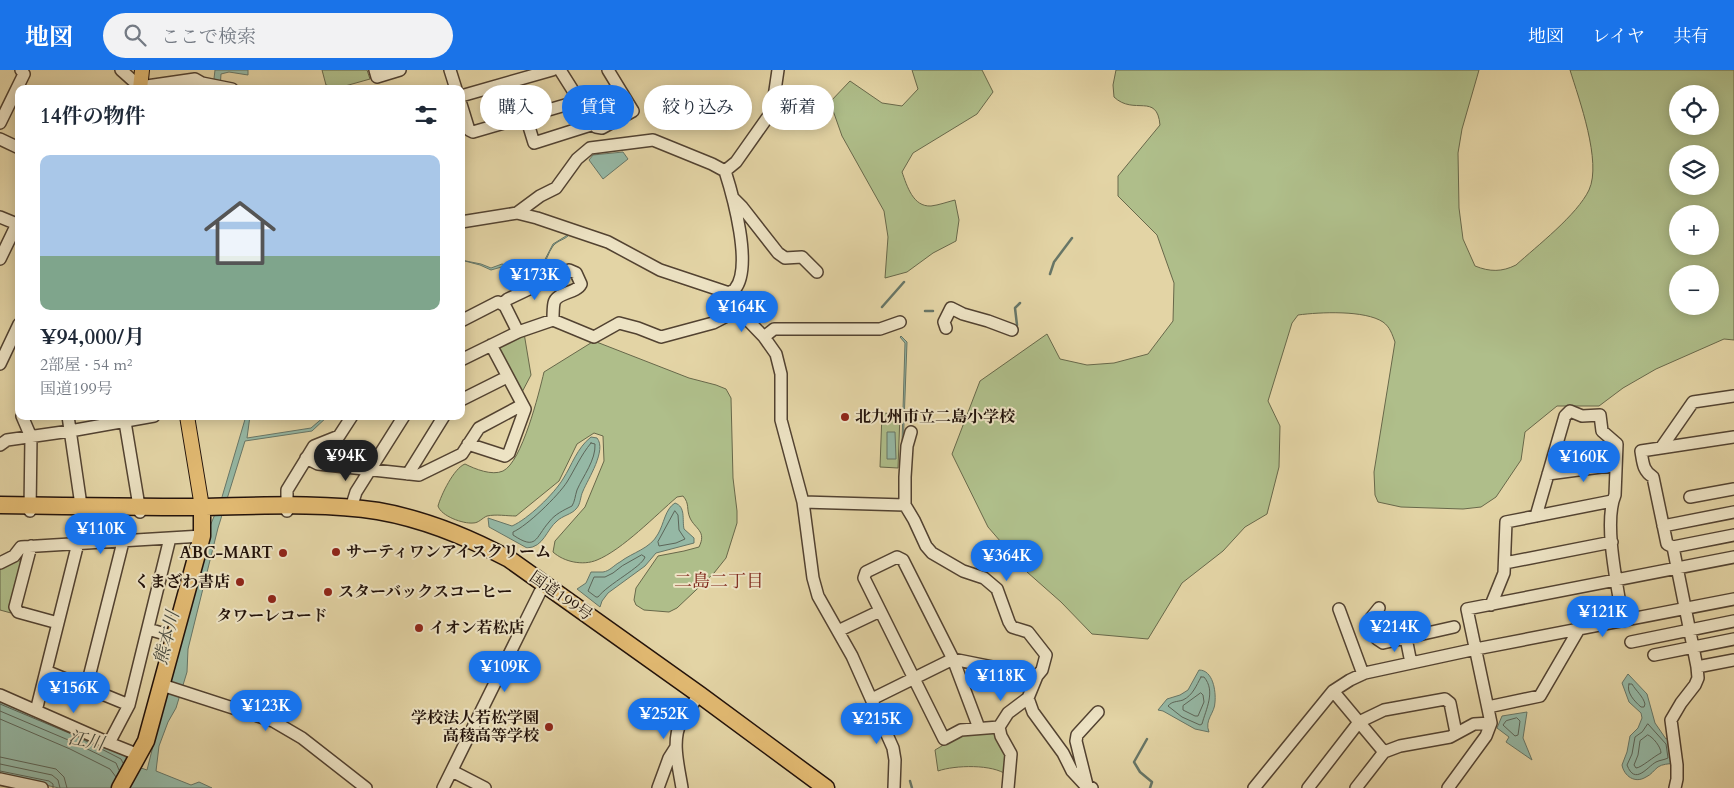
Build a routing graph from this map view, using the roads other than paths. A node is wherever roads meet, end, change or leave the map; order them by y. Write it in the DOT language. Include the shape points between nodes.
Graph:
graph roads {
  1 [pos="21,70"];
  2 [pos="121,70"];
  3 [pos="142,70"];
  4 [pos="375,70"];
  5 [pos="400,70"];
  6 [pos="450,70"];
  7 [pos="552,70"];
  8 [pos="560,70"];
  9 [pos="608,70"];
  10 [pos="778,70"];
  11 [pos="197,75"];
  12 [pos="18,85"];
  13 [pos="137,85"];
  14 [pos="140,85"];
  15 [pos="153,85"];
  16 [pos="212,85"];
  17 [pos="455,85"];
  18 [pos="569,85"];
  19 [pos="617,85"];
  20 [pos="15,92"];
  21 [pos="0,94"];
  22 [pos="465,95"];
  23 [pos="11,100"];
  24 [pos="465,117"];
  25 [pos="0,123"];
  26 [pos="480,130"];
  27 [pos="530,130"];
  28 [pos="575,130"];
  29 [pos="0,139"];
  30 [pos="15,146"];
  31 [pos="725,171"];
  32 [pos="734,199"];
  33 [pos="516,214"];
  34 [pos="0,217"];
  35 [pos="465,221"];
  36 [pos="15,223"];
  37 [pos="15,228"];
  38 [pos="0,259"];
  39 [pos="817,272"];
  40 [pos="729,293"];
  41 [pos="502,304"];
  42 [pos="738,310"];
  43 [pos="465,320"];
  44 [pos="553,320"];
  45 [pos="900,322"];
  46 [pos="946,328"];
  47 [pos="1012,330"];
  48 [pos="15,331"];
  49 [pos="518,332"];
  50 [pos="764,337"];
  51 [pos="492,345"];
  52 [pos="3,351"];
  53 [pos="465,358"];
  54 [pos="0,364"];
  55 [pos="507,377"];
  56 [pos="1734,396"];
  57 [pos="465,398"];
  58 [pos="522,405"];
  59 [pos="24,420"];
  60 [pos="69,420"];
  61 [pos="120,420"];
  62 [pos="125,420"];
  63 [pos="188,420"];
  64 [pos="349,420"];
  65 [pos="398,420"];
  66 [pos="442,420"];
  67 [pos="70,431"];
  68 [pos="911,432"];
  69 [pos="31,437"];
  70 [pos="1734,437"];
  71 [pos="468,444"];
  72 [pos="0,445"];
  73 [pos="1661,448"];
  74 [pos="306,458"];
  75 [pos="1616,465"];
  76 [pos="370,470"];
  77 [pos="408,474"];
  78 [pos="1548,474"];
  79 [pos="1734,489"];
  80 [pos="1690,496"];
  81 [pos="1612,501"];
  82 [pos="803,502"];
  83 [pos="0,505"];
  84 [pos="906,505"];
  85 [pos="30,508"];
  86 [pos="352,508"];
  87 [pos="81,509"];
  88 [pos="140,509"];
  89 [pos="287,509"];
  90 [pos="214,510"];
  91 [pos="0,511"];
  92 [pos="1734,512"];
  93 [pos="1536,516"];
  94 [pos="1662,526"];
  95 [pos="1734,535"];
  96 [pos="202,536"];
  97 [pos="170,538"];
  98 [pos="123,542"];
  99 [pos="1612,542"];
  100 [pos="78,543"];
  101 [pos="31,546"];
  102 [pos="1673,547"];
  103 [pos="1734,557"];
  104 [pos="0,563"];
  105 [pos="1505,563"];
  106 [pos="1677,568"];
  107 [pos="1617,581"];
  108 [pos="543,588"];
  109 [pos="1734,599"];
  110 [pos="1491,605"];
  111 [pos="1379,608"];
  112 [pos="1339,609"];
  113 [pos="1685,609"];
  114 [pos="880,611"];
  115 [pos="1623,621"];
  116 [pos="1734,621"];
  117 [pos="58,623"];
  118 [pos="1454,627"];
  119 [pos="148,629"];
  120 [pos="1579,630"];
  121 [pos="1689,630"];
  122 [pos="838,631"];
  123 [pos="175,637"];
  124 [pos="1406,638"];
  125 [pos="1734,639"];
  126 [pos="1631,642"];
  127 [pos="1693,648"];
  128 [pos="1476,649"];
  129 [pos="1654,655"];
  130 [pos="954,658"];
  131 [pos="1734,660"];
  132 [pos="1411,663"];
  133 [pos="1697,667"];
  134 [pos="46,672"];
  135 [pos="1363,674"];
  136 [pos="1037,676"];
  137 [pos="915,678"];
  138 [pos="162,686"];
  139 [pos="86,689"];
  140 [pos="1333,691"];
  141 [pos="0,695"];
  142 [pos="1028,698"];
  143 [pos="872,699"];
  144 [pos="694,702"];
  145 [pos="129,705"];
  146 [pos="1488,707"];
  147 [pos="36,711"];
  148 [pos="1098,712"];
  149 [pos="1359,722"];
  150 [pos="1491,723"];
  151 [pos="999,727"];
  152 [pos="979,728"];
  153 [pos="1456,733"];
  154 [pos="109,743"];
  155 [pos="676,747"];
  156 [pos="1384,752"];
  157 [pos="138,757"];
  158 [pos="452,772"];
  159 [pos="0,779"];
  160 [pos="1089,787"];
  161 [pos="42,788"];
  162 [pos="120,788"];
  163 [pos="366,788"];
  164 [pos="443,788"];
  165 [pos="485,788"];
  166 [pos="658,788"];
  167 [pos="682,788"];
  168 [pos="810,788"];
  169 [pos="826,788"];
  170 [pos="894,788"];
  171 [pos="1008,788"];
  172 [pos="1254,788"];
  173 [pos="1308,788"];
  174 [pos="1356,788"];
  175 [pos="1448,788"];
  176 [pos="1675,788"];
  1 -- 12 [label="street" via="24,74"];
  2 -- 13 [label="street"];
  3 -- 14 [label="main road"];
  4 -- 5 [label="street" via="377,77"];
  6 -- 17 [label="street"];
  7 -- 22 [label="street"];
  8 -- 18 [label="street"];
  9 -- 19 [label="street"];
  10 -- 31 [label="street" via="772,111 736,162"];
  11 -- 15 [label="street"];
  11 -- 16 [label="street" via="202,83"];
  20 -- 23 [label="street"];
  21 -- 23 [label="street"];
  23 -- 25 [label="street"];
  24 -- 26 [label="street" via="469,130"];
  27 -- 28 [label="street" via="534,143"];
  29 -- 30 [label="street"];
  31 -- 32 [label="street"];
  31 -- 33 [label="street" via="653,140 590,148 577,158 556,188"];
  32 -- 39 [label="street" via="778,253 785,258 802,257"];
  32 -- 40 [label="street" via="742,245 741,274 736,288"];
  33 -- 35 [label="street"];
  33 -- 40 [label="street" via="608,242 660,270"];
  34 -- 36 [label="street"];
  37 -- 38 [label="street"];
  40 -- 42 [label="street"];
  41 -- 43 [label="street" via="498,302"];
  41 -- 44 [label="street" via="569,270 576,273 581,284 579,288 556,298"];
  41 -- 49 [label="street"];
  42 -- 44 [label="street" via="714,323 661,337 619,322 594,336"];
  42 -- 50 [label="street"];
  44 -- 49 [label="street"];
  45 -- 50 [label="street" via="880,330 774,330"];
  46 -- 47 [label="street" via="944,322 951,308"];
  48 -- 52 [label="street"];
  49 -- 51 [label="street"];
  50 -- 82 [label="street" via="776,354 781,374 781,420"];
  51 -- 53 [label="street"];
  51 -- 55 [label="street"];
  52 -- 54 [label="street"];
  55 -- 57 [label="street"];
  55 -- 58 [label="street"];
  56 -- 73 [label="street" via="1693,402"];
  58 -- 71 [label="street" via="479,428"];
  58 -- 71 [label="street" via="525,409 509,453 505,456"];
  59 -- 69 [label="street"];
  60 -- 67 [label="street"];
  61 -- 67 [label="street"];
  62 -- 88 [label="street"];
  63 -- 90 [label="main road"];
  64 -- 74 [label="street" via="339,436 314,446"];
  65 -- 76 [label="street"];
  66 -- 77 [label="street"];
  67 -- 69 [label="street"];
  67 -- 87 [label="street"];
  68 -- 84 [label="street" via="906,454"];
  69 -- 72 [label="street" via="7,440"];
  69 -- 85 [label="street"];
  70 -- 73 [label="street"];
  71 -- 77 [label="street" via="462,454 419,475"];
  73 -- 94 [label="street" via="1642,452 1644,469 1653,477"];
  74 -- 76 [label="street" via="318,464"];
  74 -- 89 [label="street" via="287,490"];
  75 -- 78 [label="street"];
  75 -- 78 [label="street" via="1617,444 1602,430 1600,415 1582,416 1570,411 1565,416"];
  75 -- 81 [label="street"];
  76 -- 77 [label="street"];
  76 -- 86 [label="street" via="356,492"];
  78 -- 93 [label="street"];
  79 -- 80 [label="street"];
  81 -- 93 [label="street"];
  81 -- 99 [label="street" via="1609,523"];
  82 -- 84 [label="street"];
  82 -- 122 [label="street" via="813,578 818,596"];
  83 -- 85 [label="highway"];
  84 -- 136 [label="street" via="932,553 963,571 984,578 996,590 1012,627 1028,632 1046,655"];
  85 -- 87 [label="highway, 国道199号"];
  85 -- 91 [label="highway"];
  86 -- 89 [label="highway, 国道199号"];
  86 -- 108 [label="highway, 国道199号" via="406,517 476,542 509,559"];
  87 -- 88 [label="highway, 国道199号"];
  88 -- 90 [label="highway, 国道199号"];
  89 -- 90 [label="highway, 国道199号"];
  89 -- 108 [label="highway, 国道199号" via="376,519 419,528 479,554"];
  90 -- 96 [label="highway"];
  92 -- 94 [label="street"];
  93 -- 105 [label="street" via="1506,522"];
  94 -- 102 [label="street" via="1667,544"];
  95 -- 102 [label="street"];
  96 -- 97 [label="street"];
  96 -- 123 [label="highway"];
  97 -- 98 [label="street"];
  97 -- 119 [label="street"];
  98 -- 100 [label="street"];
  98 -- 139 [label="street"];
  99 -- 105 [label="street"];
  99 -- 107 [label="street"];
  100 -- 101 [label="street"];
  100 -- 117 [label="street"];
  101 -- 104 [label="street" via="21,547 14,556"];
  101 -- 117 [label="street" via="15,607 18,612"];
  102 -- 106 [label="street"];
  103 -- 106 [label="street"];
  105 -- 110 [label="street"];
  106 -- 107 [label="street"];
  106 -- 113 [label="street"];
  107 -- 110 [label="street"];
  107 -- 115 [label="street"];
  108 -- 144 [label="highway, 国道199号"];
  108 -- 158 [label="street"];
  108 -- 169 [label="highway, 国道199号" via="700,695"];
  109 -- 113 [label="street"];
  110 -- 128 [label="street" via="1467,609"];
  111 -- 124 [label="street" via="1371,618 1376,640 1382,643"];
  112 -- 135 [label="street"];
  113 -- 115 [label="street"];
  113 -- 121 [label="street"];
  114 -- 122 [label="street"];
  114 -- 130 [label="street" via="864,578 866,572 897,557 903,560"];
  114 -- 137 [label="street"];
  115 -- 120 [label="street"];
  116 -- 121 [label="street"];
  117 -- 134 [label="street"];
  118 -- 124 [label="street"];
  119 -- 123 [label="street"];
  119 -- 145 [label="street"];
  120 -- 128 [label="street"];
  120 -- 146 [label="street" via="1540,696"];
  121 -- 126 [label="street"];
  121 -- 127 [label="street"];
  122 -- 143 [label="street"];
  123 -- 138 [label="highway"];
  124 -- 132 [label="street"];
  125 -- 127 [label="street"];
  127 -- 129 [label="street"];
  127 -- 133 [label="street"];
  128 -- 132 [label="street"];
  128 -- 146 [label="street"];
  130 -- 136 [label="street"];
  130 -- 137 [label="street"];
  130 -- 152 [label="street"];
  131 -- 133 [label="street"];
  132 -- 135 [label="street"];
  133 -- 176 [label="street" via="1698,678 1672,720 1677,765"];
  134 -- 139 [label="street"];
  134 -- 147 [label="street"];
  135 -- 140 [label="street"];
  136 -- 142 [label="street"];
  137 -- 143 [label="street"];
  137 -- 152 [label="street" via="944,739 961,730"];
  138 -- 157 [label="highway"];
  138 -- 163 [label="street" via="273,721 302,738"];
  139 -- 145 [label="street"];
  140 -- 149 [label="street"];
  140 -- 172 [label="street"];
  141 -- 147 [label="street"];
  142 -- 151 [label="street" via="1008,713"];
  142 -- 160 [label="street" via="1033,712 1059,746 1072,771"];
  143 -- 170 [label="street" via="893,748"];
  144 -- 155 [label="street" via="677,730"];
  144 -- 168 [label="highway, 国道199号"];
  145 -- 154 [label="street"];
  146 -- 150 [label="street"];
  147 -- 154 [label="street"];
  148 -- 160 [label="street" via="1077,735 1076,741"];
  149 -- 153 [label="street" via="1384,710 1445,699 1450,703"];
  149 -- 156 [label="street"];
  149 -- 173 [label="street"];
  150 -- 153 [label="street" via="1474,724"];
  150 -- 175 [label="street" via="1486,736"];
  151 -- 152 [label="street"];
  151 -- 171 [label="street" via="1011,754"];
  153 -- 156 [label="street"];
  154 -- 157 [label="street"];
  155 -- 166 [label="street"];
  155 -- 167 [label="street"];
  156 -- 174 [label="street"];
  157 -- 162 [label="highway"];
  158 -- 164 [label="street"];
  158 -- 165 [label="street"];
  159 -- 161 [label="street"];
}
